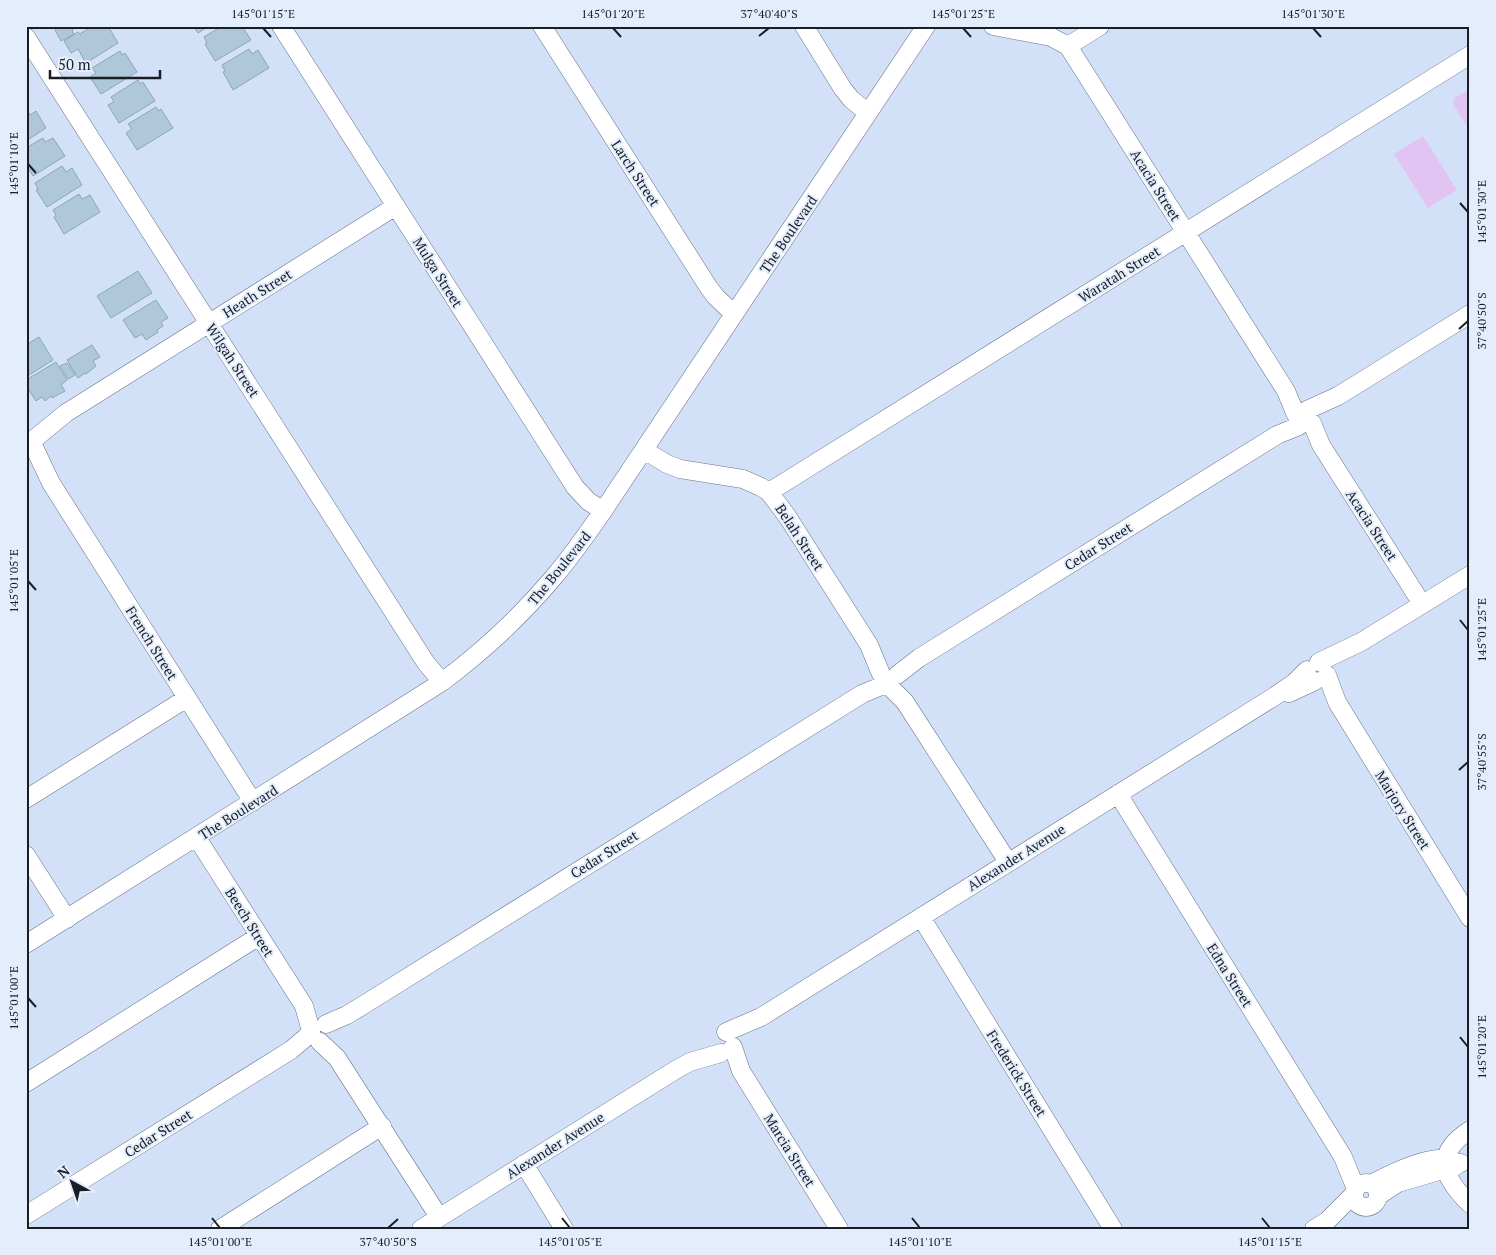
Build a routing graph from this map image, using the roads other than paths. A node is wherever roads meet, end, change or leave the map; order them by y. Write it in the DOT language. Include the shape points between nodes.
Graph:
graph roads {
  1 [pos="282,26"];
  2 [pos="542,26"];
  3 [pos="804,26"];
  4 [pos="926,26"];
  5 [pos="993,26"];
  6 [pos="1100,26"];
  7 [pos="26,37"];
  8 [pos="1068,46"];
  9 [pos="1470,55"];
  10 [pos="868,113"];
  11 [pos="396,206"];
  12 [pos="1186,232"];
  13 [pos="734,314"];
  14 [pos="1470,314"];
  15 [pos="209,323"];
  16 [pos="1304,418"];
  17 [pos="29,442"];
  18 [pos="644,450"];
  19 [pos="769,492"];
  20 [pos="603,511"];
  21 [pos="1470,575"];
  22 [pos="1422,604"];
  23 [pos="1319,674"];
  24 [pos="889,677"];
  25 [pos="442,682"];
  26 [pos="187,698"];
  27 [pos="1118,794"];
  28 [pos="26,799"];
  29 [pos="253,802"];
  30 [pos="197,838"];
  31 [pos="26,855"];
  32 [pos="1008,862"];
  33 [pos="921,917"];
  34 [pos="1470,918"];
  35 [pos="67,919"];
  36 [pos="259,936"];
  37 [pos="26,944"];
  38 [pos="321,1032"];
  39 [pos="725,1045"];
  40 [pos="26,1083"];
  41 [pos="382,1126"];
  42 [pos="1470,1130"];
  43 [pos="1470,1143"];
  44 [pos="524,1164"];
  45 [pos="1450,1164"];
  46 [pos="1365,1192"];
  47 [pos="1470,1202"];
  48 [pos="26,1216"];
  49 [pos="439,1217"];
  50 [pos="1320,1225"];
  51 [pos="220,1229"];
  52 [pos="421,1229"];
  53 [pos="564,1229"];
  54 [pos="839,1229"];
  55 [pos="1113,1229"];
  1 -- 11 [label="street, Mulga Street"];
  2 -- 13 [label="street, Larch Street" via="709,288"];
  3 -- 10 [label="street" via="843,89"];
  4 -- 10 [label="street, The Boulevard"];
  5 -- 8 [label="street" via="1051,37"];
  6 -- 8 [label="street"];
  7 -- 15 [label="street, Wilgah Street"];
  8 -- 12 [label="street, Acacia Street"];
  9 -- 12 [label="street, Waratah Street"];
  10 -- 13 [label="street, The Boulevard"];
  11 -- 15 [label="street, Heath Street"];
  11 -- 20 [label="street, Mulga Street" via="575,487"];
  12 -- 16 [label="street, Acacia Street"];
  12 -- 19 [label="street, Waratah Street"];
  13 -- 18 [label="street, The Boulevard"];
  14 -- 16 [label="street, Cedar Street"];
  15 -- 17 [label="street, Heath Street" via="66,413"];
  15 -- 25 [label="street, Wilgah Street" via="426,663"];
  16 -- 22 [label="street, Acacia Street"];
  16 -- 24 [label="street, Cedar Street"];
  17 -- 26 [label="street, French Street" via="50,483"];
  18 -- 19 [label="street, Belah Street" via="667,464 743,479"];
  18 -- 20 [label="street, The Boulevard"];
  19 -- 24 [label="street, Belah Street"];
  20 -- 25 [label="street, The Boulevard" via="531,603 493,641"];
  21 -- 22 [label="street, Alexander Avenue"];
  22 -- 23 [label="street, Alexander Avenue" via="1361,642"];
  23 -- 27 [label="street, Alexander Avenue" via="1294,691 1272,698"];
  23 -- 34 [label="street, Marjory Street"];
  24 -- 32 [label="street, Belah Street"];
  24 -- 38 [label="street, Cedar Street"];
  25 -- 29 [label="street, The Boulevard"];
  26 -- 28 [label="street"];
  26 -- 29 [label="street, French Street"];
  27 -- 32 [label="street, Alexander Avenue"];
  27 -- 46 [label="street, Edna Street"];
  29 -- 30 [label="street, The Boulevard"];
  30 -- 35 [label="street, The Boulevard"];
  30 -- 36 [label="street, Beech Street"];
  31 -- 35 [label="street"];
  32 -- 33 [label="street, Alexander Avenue"];
  33 -- 39 [label="street, Alexander Avenue" via="761,1017"];
  33 -- 55 [label="street, Frederick Street"];
  35 -- 37 [label="street, The Boulevard"];
  36 -- 38 [label="street, Beech Street"];
  36 -- 40 [label="street"];
  38 -- 41 [label="street, Beech Street"];
  38 -- 48 [label="street, Cedar Street"];
  39 -- 44 [label="street, Alexander Avenue" via="677,1069"];
  39 -- 54 [label="street, Marcia Street"];
  41 -- 49 [label="street, Beech Street"];
  41 -- 51 [label="street"];
  42 -- 45 [label="street" via="1449,1149"];
  43 -- 45 [label="street"];
  44 -- 49 [label="street, Alexander Avenue"];
  44 -- 53 [label="street"];
  45 -- 46 [label="street"];
  45 -- 47 [label="street" via="1462,1174"];
  46 -- 50 [label="street"];
  49 -- 52 [label="street, Alexander Avenue"];
}
